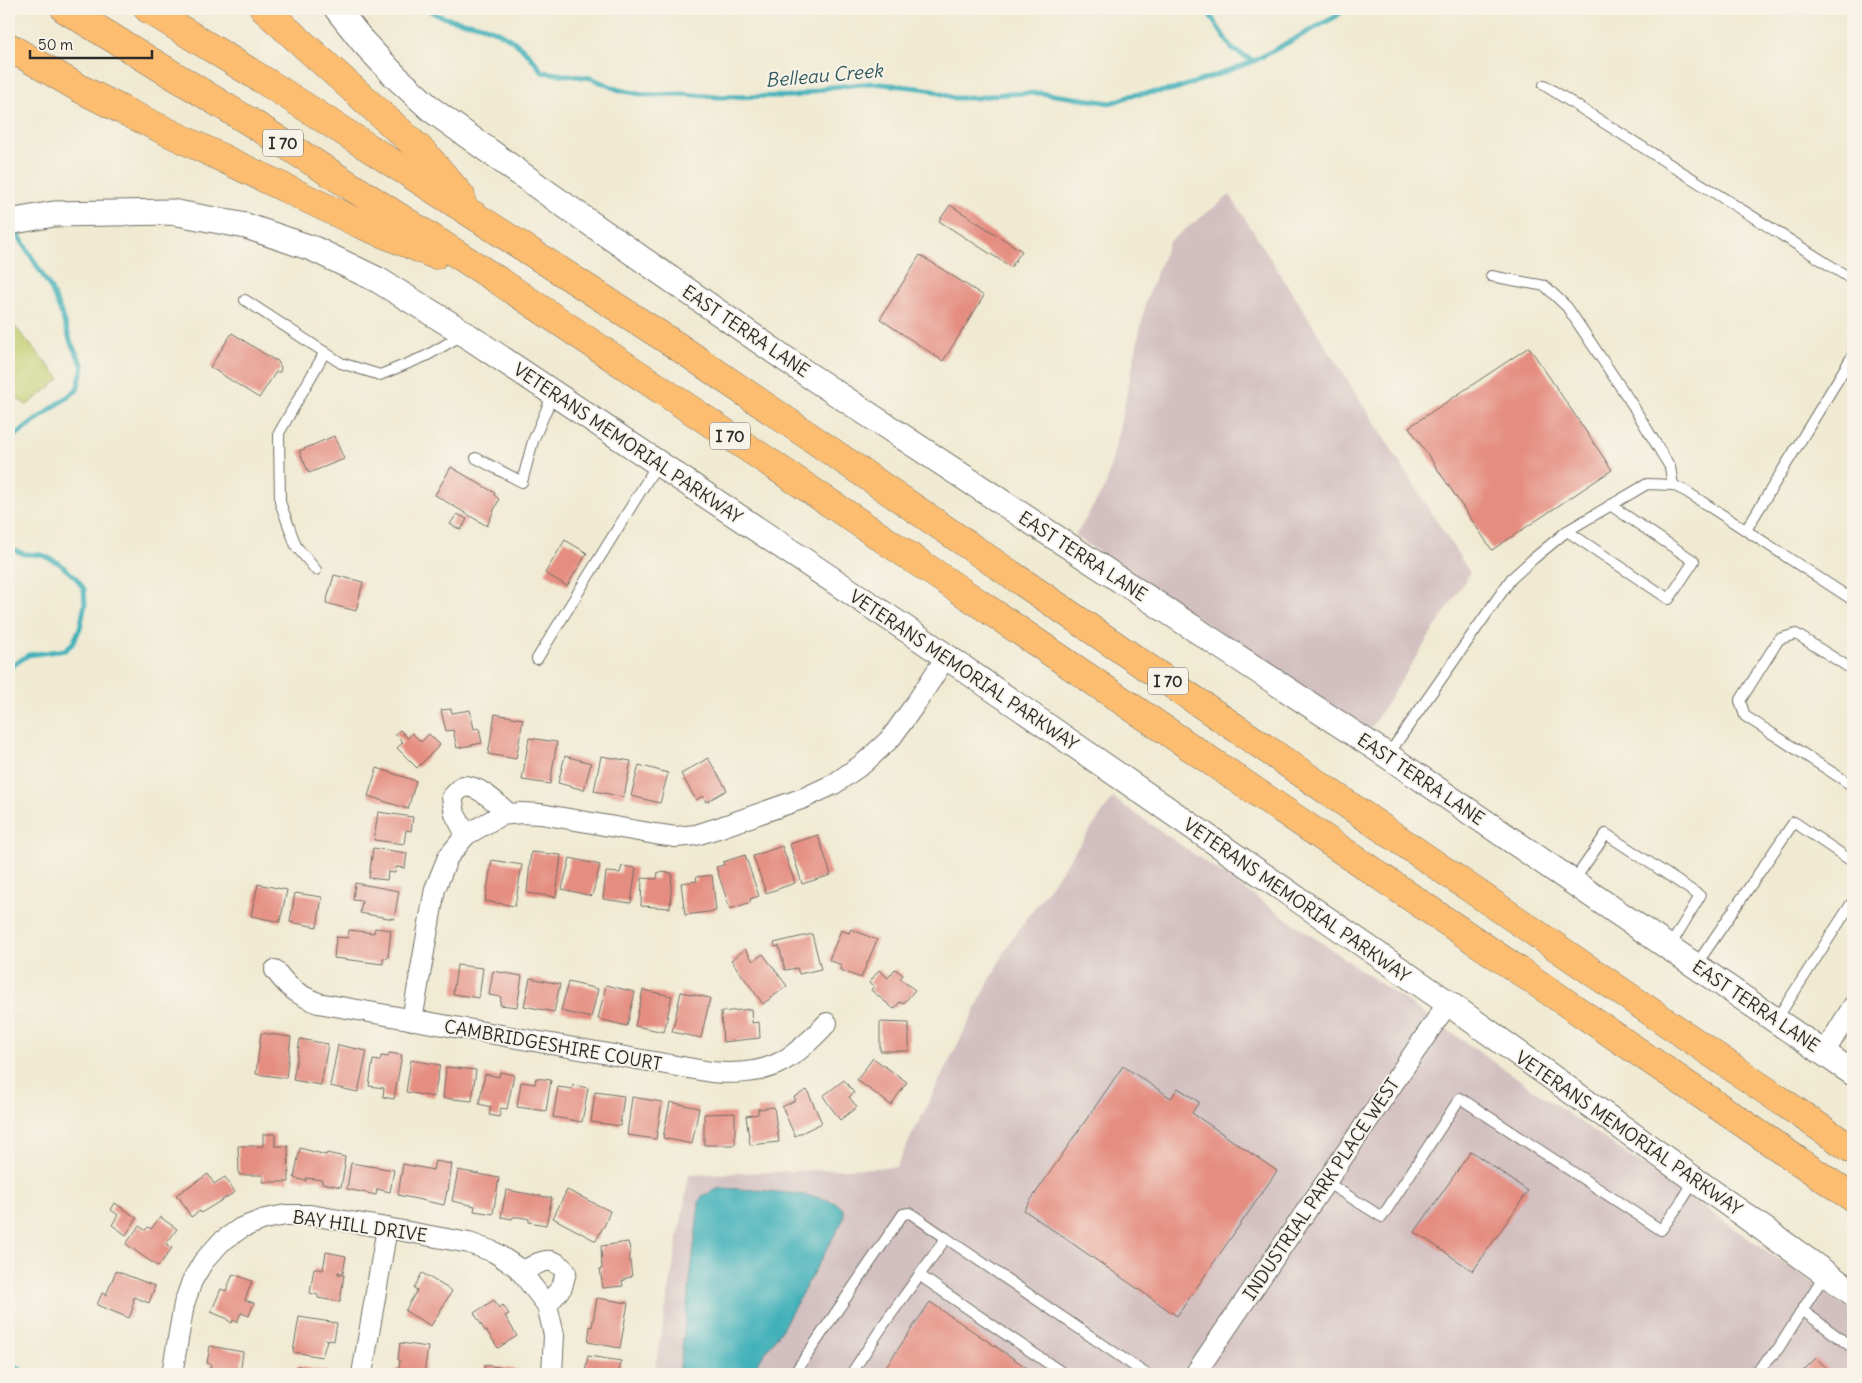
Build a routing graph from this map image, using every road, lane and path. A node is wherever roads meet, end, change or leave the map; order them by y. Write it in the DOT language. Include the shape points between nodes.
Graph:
graph roads {
  1 [pos="64,9"];
  2 [pos="148,9"];
  3 [pos="264,9"];
  4 [pos="336,9"];
  5 [pos="11,49"];
  6 [pos="1544,85"];
  7 [pos="478,217"];
  8 [pos="9,222"];
  9 [pos="1491,276"];
  10 [pos="1853,280"];
  11 [pos="499,281"];
  12 [pos="245,300"];
  13 [pos="465,334"];
  14 [pos="324,352"];
  15 [pos="1853,355"];
  16 [pos="553,393"];
  17 [pos="476,458"];
  18 [pos="658,463"];
  19 [pos="1673,484"];
  20 [pos="1610,505"];
  21 [pos="1746,530"];
  22 [pos="1567,532"];
  23 [pos="316,570"];
  24 [pos="1853,600"];
  25 [pos="946,657"];
  26 [pos="538,659"];
  27 [pos="1853,670"];
  28 [pos="1388,756"];
  29 [pos="1853,786"];
  30 [pos="509,814"];
  31 [pos="466,835"];
  32 [pos="1853,862"];
  33 [pos="1573,882"];
  34 [pos="1853,901"];
  35 [pos="1669,948"];
  36 [pos="1696,965"];
  37 [pos="275,970"];
  38 [pos="1448,1004"];
  39 [pos="1853,1006"];
  40 [pos="412,1020"];
  41 [pos="1776,1020"];
  42 [pos="827,1022"];
  43 [pos="1824,1053"];
  44 [pos="1853,1073"];
  45 [pos="1853,1150"];
  46 [pos="1694,1180"];
  47 [pos="1326,1182"];
  48 [pos="1853,1198"];
  49 [pos="387,1228"];
  50 [pos="946,1238"];
  51 [pos="521,1272"];
  52 [pos="1825,1273"];
  53 [pos="919,1275"];
  54 [pos="1853,1293"];
  55 [pos="546,1305"];
  56 [pos="1802,1310"];
  57 [pos="1853,1348"];
  58 [pos="1131,1370"];
  59 [pos="172,1374"];
  60 [pos="362,1374"];
  61 [pos="552,1374"];
  62 [pos="794,1374"];
  63 [pos="851,1374"];
  64 [pos="1064,1374"];
  65 [pos="1146,1374"];
  66 [pos="1196,1374"];
  67 [pos="1754,1374"];
  1 -- 11 [label="highway, I 70" via="255,125"];
  2 -- 7 [label="highway, I 70"];
  3 -- 7 [label="highway" via="424,153"];
  4 -- 28 [label="street, EAST TERRA LANE" via="395,76 475,143 807,374"];
  5 -- 11 [label="highway" via="124,112 360,224"];
  6 -- 10 [label="lane"];
  7 -- 45 [label="highway, I 70" via="693,357"];
  8 -- 13 [label="street, VETERANS MEMORIAL PARKWAY" via="54,214 172,212 246,226 314,249 378,280"];
  9 -- 19 [label="lane" via="1545,286 1568,307 1670,466"];
  11 -- 48 [label="highway, I 70" via="961,590"];
  12 -- 14 [label="lane"];
  13 -- 14 [label="lane" via="426,356 380,375 341,363"];
  13 -- 16 [label="street, VETERANS MEMORIAL PARKWAY"];
  14 -- 23 [label="lane" via="279,433 280,502 296,546"];
  15 -- 21 [label="lane"];
  16 -- 17 [label="lane" via="533,441 522,482"];
  16 -- 18 [label="street, VETERANS MEMORIAL PARKWAY"];
  18 -- 25 [label="street, VETERANS MEMORIAL PARKWAY"];
  18 -- 26 [label="lane"];
  19 -- 20 [label="lane" via="1647,484"];
  19 -- 21 [label="lane"];
  20 -- 22 [label="lane"];
  20 -- 22 [label="lane" via="1694,561 1669,599"];
  21 -- 24 [label="lane"];
  22 -- 28 [label="lane" via="1511,579"];
  25 -- 30 [label="street" via="891,738 834,784 804,798 696,835 676,836 541,814"];
  25 -- 38 [label="street, VETERANS MEMORIAL PARKWAY"];
  27 -- 29 [label="lane" via="1796,634 1787,636 1779,639 1740,701 1744,716"];
  28 -- 33 [label="street, EAST TERRA LANE"];
  30 -- 31 [label="street"];
  30 -- 31 [label="street" via="485,793 463,786 452,797 454,814"];
  31 -- 40 [label="street" via="448,857 435,889"];
  32 -- 36 [label="lane" via="1794,822"];
  33 -- 35 [label="street, EAST TERRA LANE"];
  33 -- 35 [label="lane" via="1606,834 1700,896"];
  34 -- 41 [label="lane"];
  35 -- 36 [label="street, EAST TERRA LANE"];
  36 -- 41 [label="street, EAST TERRA LANE"];
  37 -- 40 [label="street, CAMBRIDGESHIRE COURT" via="286,985 318,1003"];
  38 -- 46 [label="street, VETERANS MEMORIAL PARKWAY"];
  38 -- 47 [label="street, INDUSTRIAL PARK PLACE WEST"];
  39 -- 43 [label="street"];
  40 -- 42 [label="street, CAMBRIDGESHIRE COURT" via="735,1074 777,1065 810,1042"];
  41 -- 43 [label="street, EAST TERRA LANE"];
  43 -- 44 [label="street, EAST TERRA LANE"];
  46 -- 47 [label="lane" via="1661,1230 1460,1098 1382,1217"];
  46 -- 52 [label="street, VETERANS MEMORIAL PARKWAY"];
  47 -- 66 [label="street, INDUSTRIAL PARK PLACE WEST"];
  49 -- 51 [label="street, BAY HILL DRIVE" via="477,1246 494,1252"];
  49 -- 59 [label="street, BAY HILL DRIVE" via="310,1215 286,1215 241,1228 221,1242 203,1262 192,1281 184,1304"];
  49 -- 60 [label="street"];
  50 -- 53 [label="lane"];
  50 -- 58 [label="lane"];
  50 -- 62 [label="lane" via="910,1213 903,1214"];
  51 -- 55 [label="street, BAY HILL DRIVE"];
  51 -- 55 [label="street" via="548,1260 559,1263 566,1272 562,1287"];
  52 -- 54 [label="street, VETERANS MEMORIAL PARKWAY"];
  52 -- 56 [label="lane"];
  53 -- 63 [label="lane"];
  53 -- 64 [label="lane"];
  55 -- 61 [label="street, BAY HILL DRIVE" via="554,1335"];
  56 -- 57 [label="lane"];
  56 -- 67 [label="lane" via="1778,1349"];
  58 -- 65 [label="lane"];
}
